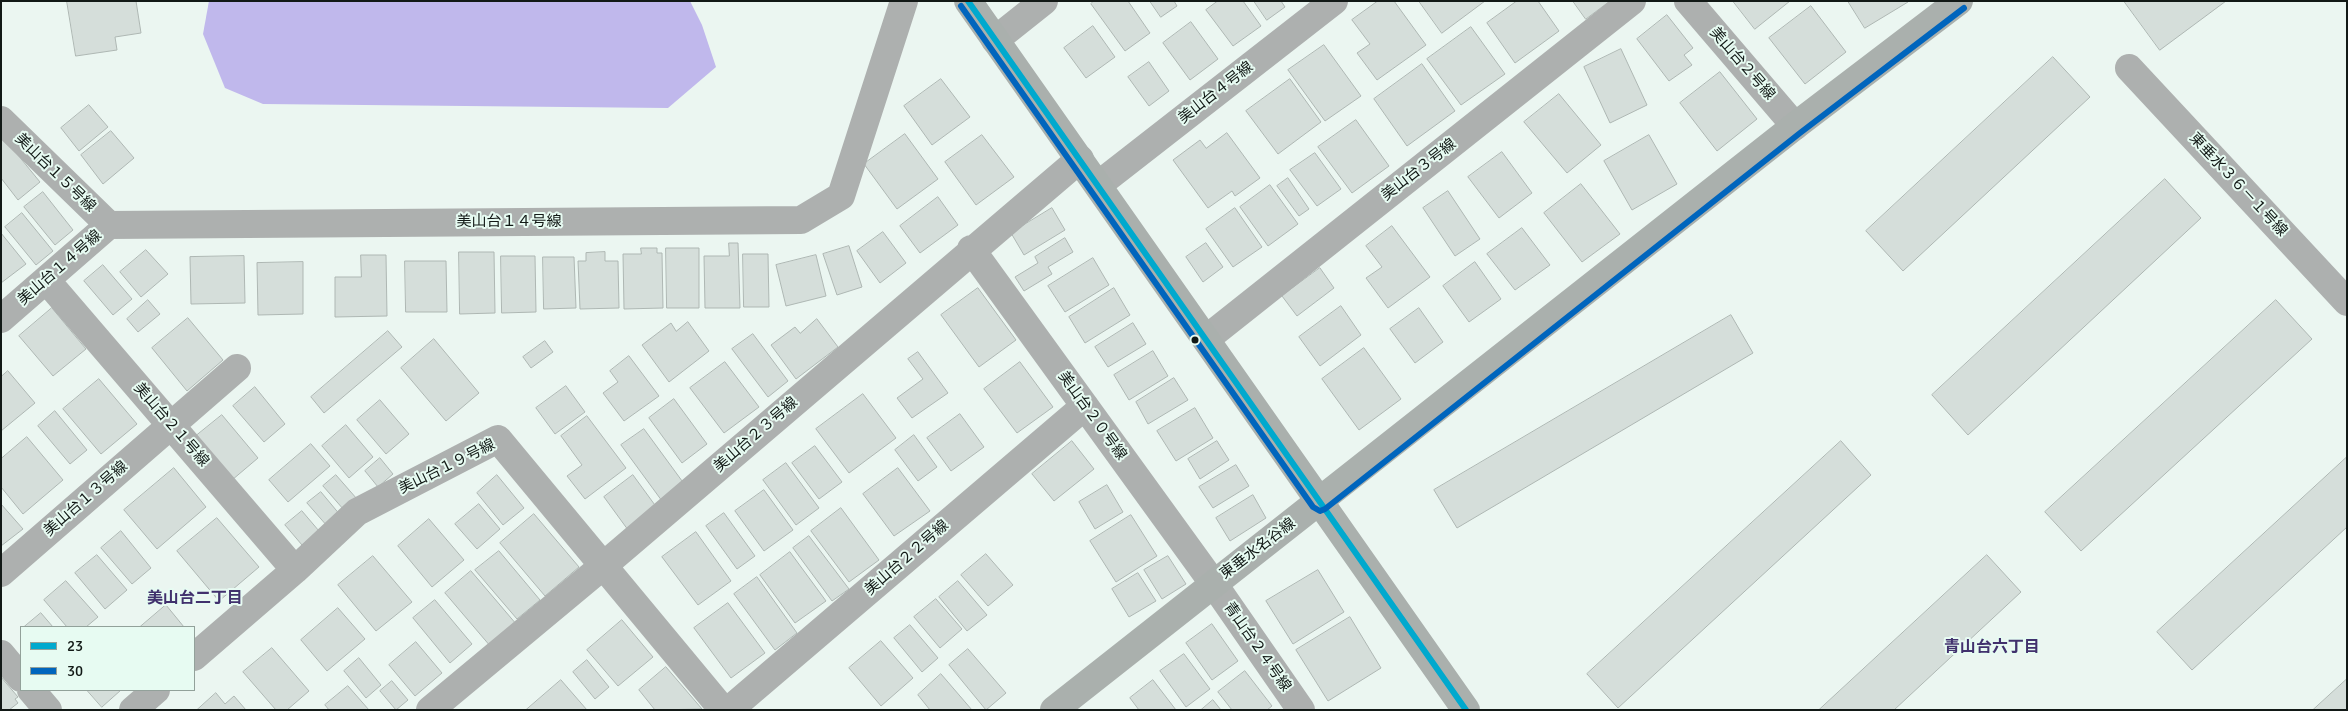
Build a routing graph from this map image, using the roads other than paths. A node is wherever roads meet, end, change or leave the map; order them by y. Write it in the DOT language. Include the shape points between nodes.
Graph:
graph roads {
  1 [pos="904,1"];
  2 [pos="968,1"];
  3 [pos="1044,1"];
  4 [pos="1334,1"];
  5 [pos="1632,1"];
  6 [pos="1688,1"];
  7 [pos="1959,1"];
  8 [pos="996,40"];
  9 [pos="2130,68"];
  10 [pos="1,120"];
  11 [pos="1795,126"];
  12 [pos="1080,158"];
  13 [pos="1098,185"];
  14 [pos="109,225"];
  15 [pos="971,250"];
  16 [pos="47,281"];
  17 [pos="2347,302"];
  18 [pos="1,319"];
  19 [pos="1206,339"];
  20 [pos="237,368"];
  21 [pos="1085,406"];
  22 [pos="171,425"];
  23 [pos="1320,502"];
  24 [pos="603,566"];
  25 [pos="294,570"];
  26 [pos="1,573"];
  27 [pos="1213,583"];
  28 [pos="1,654"];
  29 [pos="195,656"];
  30 [pos="20,677"];
  31 [pos="32,691"];
  32 [pos="155,691"];
  33 [pos="48,710"];
  34 [pos="133,710"];
  35 [pos="430,710"];
  36 [pos="724,710"];
  37 [pos="729,710"];
  38 [pos="1054,710"];
  39 [pos="1301,710"];
  40 [pos="1466,710"];
  1 -- 14 [label="street, 美山台１４号線" via="841,196 801,220"];
  2 -- 8 [label="street"];
  3 -- 8 [label="street"];
  4 -- 13 [label="street, 美山台４号線"];
  5 -- 19 [label="street, 美山台３号線"];
  6 -- 11 [label="street, 美山台２号線"];
  7 -- 11 [label="street, 東垂水名谷線"];
  8 -- 12 [label="street"];
  9 -- 17 [label="street, 東垂水３６－１号線"];
  10 -- 14 [label="street, 美山台１５号線"];
  11 -- 23 [label="street, 東垂水名谷線"];
  12 -- 13 [label="street"];
  12 -- 15 [label="street, 美山台２３号線"];
  13 -- 19 [label="street"];
  14 -- 16 [label="street, 美山台１４号線"];
  15 -- 21 [label="street, 美山台２０号線"];
  15 -- 24 [label="street, 美山台２３号線"];
  16 -- 18 [label="street, 美山台１４号線"];
  16 -- 22 [label="street, 美山台２１号線"];
  19 -- 23 [label="street"];
  20 -- 22 [label="street, 美山台１３号線"];
  21 -- 27 [label="street, 美山台２０号線"];
  21 -- 37 [label="street, 美山台２２号線"];
  22 -- 25 [label="street, 美山台２１号線"];
  22 -- 26 [label="street, 美山台１３号線"];
  23 -- 27 [label="street, 東垂水名谷線"];
  23 -- 40 [label="street"];
  24 -- 25 [label="street, 美山台１９号線" via="498,439 357,512"];
  24 -- 35 [label="street, 美山台２３号線"];
  24 -- 36 [label="street, 美山台１９号線"];
  25 -- 29 [label="street, 美山台１９号線"];
  27 -- 38 [label="street, 東垂水名谷線"];
  27 -- 39 [label="street, 青山台２４号線"];
  28 -- 30 [label="street"];
  31 -- 33 [label="street"];
  32 -- 34 [label="street"];
}
